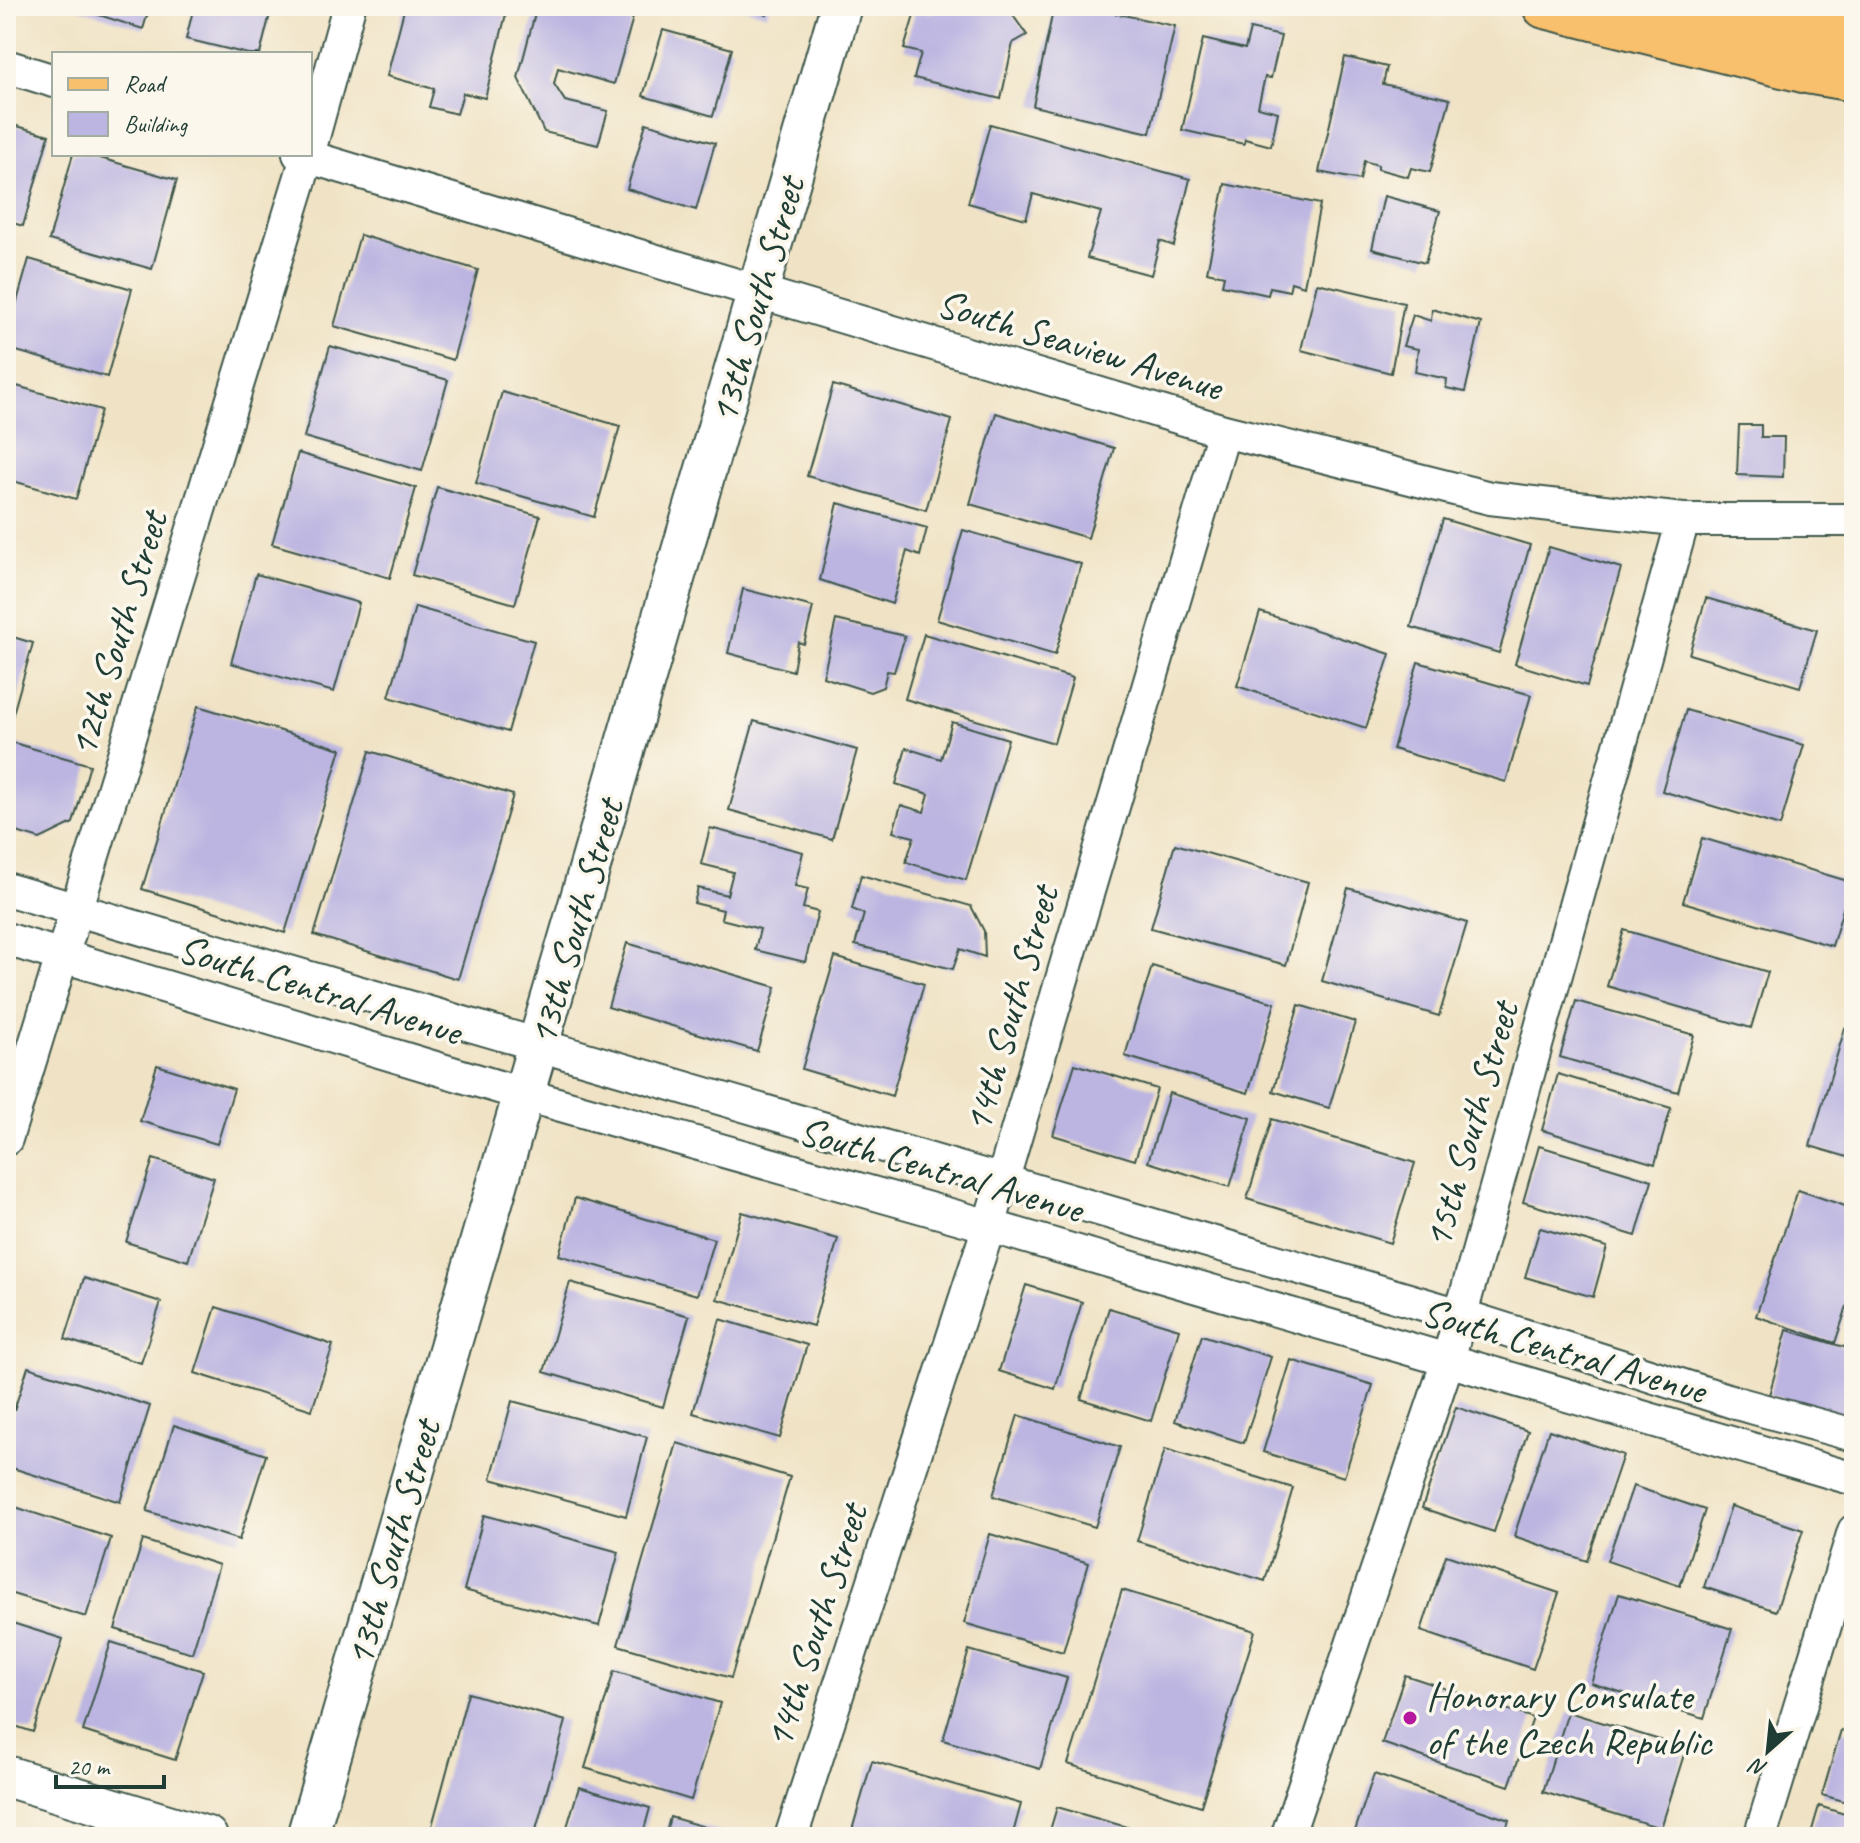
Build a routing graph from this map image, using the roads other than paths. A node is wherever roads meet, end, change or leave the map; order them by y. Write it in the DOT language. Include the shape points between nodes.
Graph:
graph roads {
  1 [pos="349,6"];
  2 [pos="841,6"];
  3 [pos="1545,6"];
  4 [pos="1676,6"];
  5 [pos="1845,6"];
  6 [pos="1854,8"];
  7 [pos="1854,34"];
  8 [pos="6,66"];
  9 [pos="1854,79"];
  10 [pos="52,80"];
  11 [pos="312,132"];
  12 [pos="312,155"];
  13 [pos="305,156"];
  14 [pos="759,291"];
  15 [pos="1224,431"];
  16 [pos="1683,520"];
  17 [pos="1854,520"];
  18 [pos="6,889"];
  19 [pos="76,909"];
  20 [pos="6,939"];
  21 [pos="62,955"];
  22 [pos="539,1045"];
  23 [pos="522,1094"];
  24 [pos="6,1139"];
  25 [pos="1003,1182"];
  26 [pos="989,1226"];
  27 [pos="1460,1315"];
  28 [pos="1448,1360"];
  29 [pos="1854,1435"];
  30 [pos="1854,1479"];
  31 [pos="1854,1531"];
  32 [pos="6,1776"];
  33 [pos="207,1837"];
  34 [pos="307,1837"];
  35 [pos="791,1837"];
  36 [pos="1287,1837"];
  37 [pos="1760,1837"];
  1 -- 11 [label="street, 12th South Street"];
  2 -- 14 [label="street, 13th South Street"];
  3 -- 9 [label="main road"];
  4 -- 7 [label="main road" via="1810,32"];
  5 -- 6 [label="main road"];
  8 -- 10 [label="street"];
  12 -- 14 [label="street, South Seaview Avenue"];
  13 -- 19 [label="street, 12th South Street"];
  14 -- 15 [label="street, South Seaview Avenue"];
  14 -- 22 [label="street, 13th South Street"];
  15 -- 16 [label="street, South Seaview Avenue" via="1490,498"];
  15 -- 25 [label="street, 14th South Street"];
  16 -- 17 [label="street, South Seaview Avenue"];
  16 -- 27 [label="street, 15th South Street"];
  18 -- 19 [label="street"];
  19 -- 21 [label="street, 12th South Street"];
  19 -- 22 [label="street"];
  20 -- 21 [label="street, South Central Avenue"];
  21 -- 23 [label="street, South Central Avenue"];
  21 -- 24 [label="street, 12th South Street"];
  22 -- 23 [label="street, 13th South Street"];
  22 -- 25 [label="street"];
  23 -- 26 [label="street, South Central Avenue"];
  23 -- 34 [label="street, 13th South Street"];
  25 -- 26 [label="street, 14th South Street"];
  25 -- 27 [label="street"];
  26 -- 28 [label="street, South Central Avenue"];
  26 -- 35 [label="street, 14th South Street"];
  27 -- 28 [label="street, 15th South Street"];
  27 -- 29 [label="street"];
  28 -- 30 [label="street, South Central Avenue"];
  28 -- 36 [label="street, 15th South Street"];
  31 -- 37 [label="street"];
  32 -- 33 [label="street"];
}
